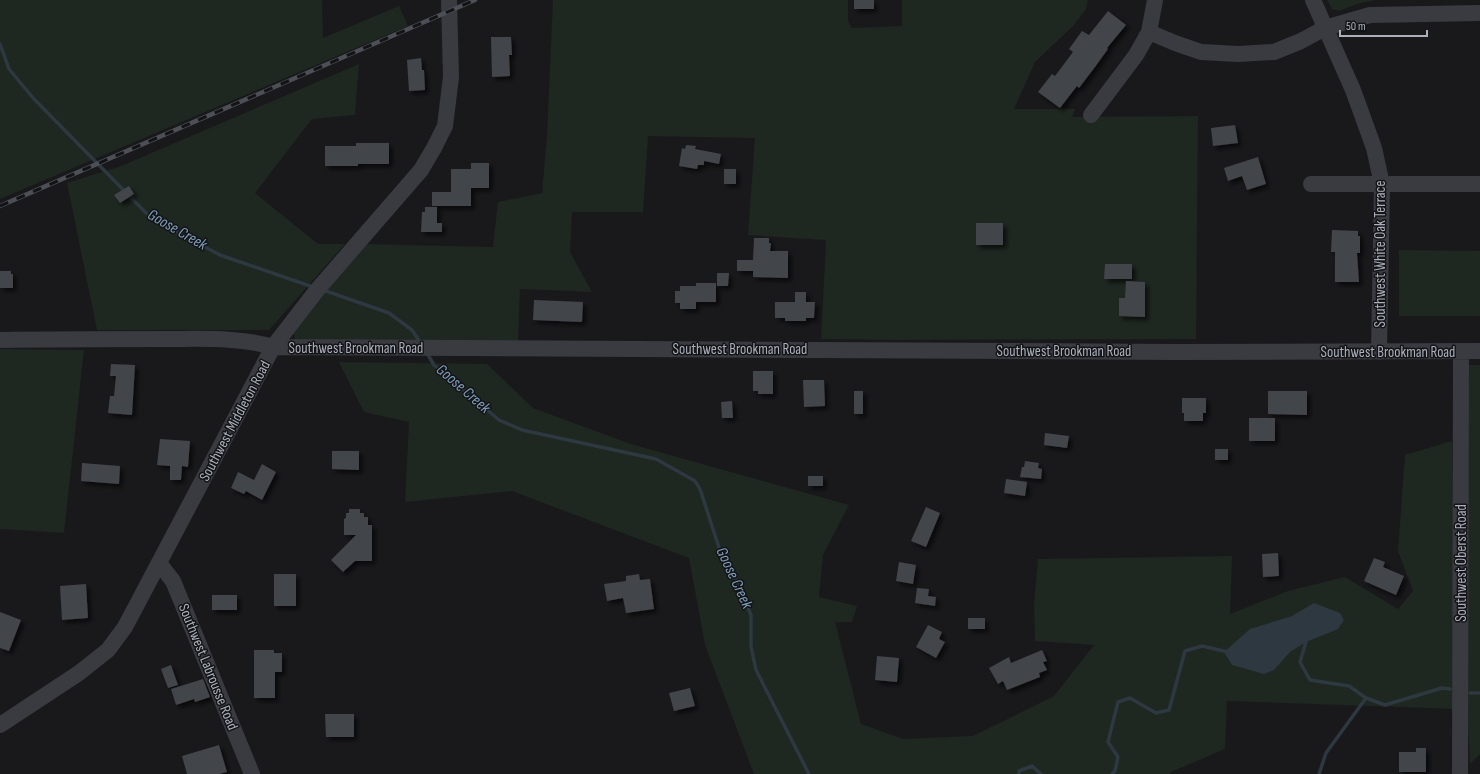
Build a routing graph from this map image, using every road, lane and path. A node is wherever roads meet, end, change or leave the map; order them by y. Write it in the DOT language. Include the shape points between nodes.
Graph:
graph roads {
  1 [pos="449,0"];
  2 [pos="1156,0"];
  3 [pos="1313,0"];
  4 [pos="1454,6"];
  5 [pos="1480,13"];
  6 [pos="1325,28"];
  7 [pos="1149,32"];
  8 [pos="1091,114"];
  9 [pos="1311,184"];
  10 [pos="1382,184"];
  11 [pos="1480,184"];
  12 [pos="0,340"];
  13 [pos="273,347"];
  14 [pos="1380,352"];
  15 [pos="1461,352"];
  16 [pos="1480,352"];
  17 [pos="159,563"];
  18 [pos="0,725"];
  19 [pos="252,774"];
  20 [pos="1460,774"];
  1 -- 13 [label="street, Southwest Middleton Road" via="451,77 445,126 434,148 421,170 316,290"];
  2 -- 7 [label="street"];
  3 -- 6 [label="street, Southwest White Oak Terrace"];
  4 -- 5 [label="street"];
  4 -- 6 [label="street" via="1370,15"];
  6 -- 7 [label="street" via="1274,52 1238,54 1201,52"];
  6 -- 10 [label="street, Southwest White Oak Terrace" via="1353,90 1374,148"];
  7 -- 8 [label="street" via="1136,56"];
  9 -- 10 [label="street"];
  10 -- 11 [label="street"];
  10 -- 14 [label="street, Southwest White Oak Terrace"];
  12 -- 13 [label="street, Southwest Brookman Road" via="225,340 260,343"];
  13 -- 14 [label="street, Southwest Brookman Road"];
  13 -- 17 [label="street, Southwest Middleton Road"];
  14 -- 15 [label="street, Southwest Brookman Road"];
  15 -- 16 [label="street, Southwest Brookman Road"];
  15 -- 20 [label="street, Southwest Oberst Road"];
  17 -- 18 [label="street, Southwest Middleton Road" via="125,627 108,650 79,673"];
  17 -- 19 [label="street, Southwest Labrousse Road" via="173,581"];
}
